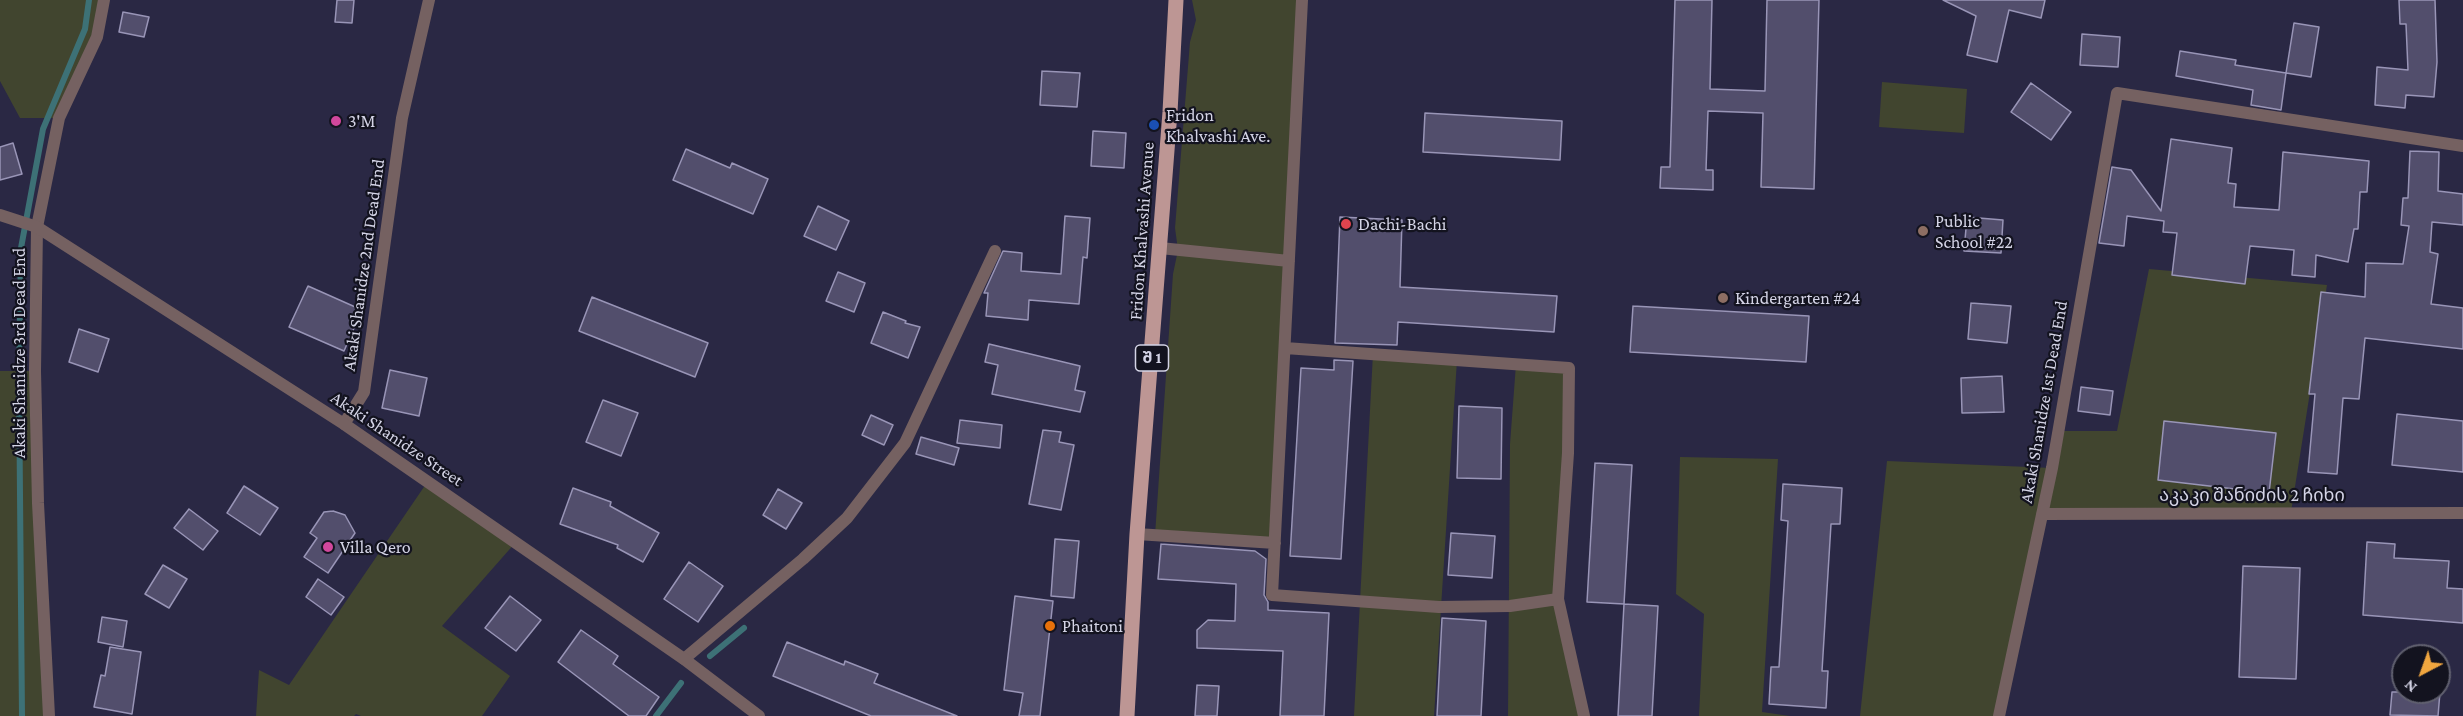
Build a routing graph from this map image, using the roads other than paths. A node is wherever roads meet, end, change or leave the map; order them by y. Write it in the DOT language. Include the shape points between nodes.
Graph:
graph roads {
  1 [pos="104,0"];
  2 [pos="429,0"];
  3 [pos="1176,0"];
  4 [pos="1302,0"];
  5 [pos="2463,146"];
  6 [pos="0,215"];
  7 [pos="37,227"];
  8 [pos="1160,248"];
  9 [pos="995,251"];
  10 [pos="1289,261"];
  11 [pos="1285,348"];
  12 [pos="344,424"];
  13 [pos="2463,513"];
  14 [pos="2042,514"];
  15 [pos="1137,534"];
  16 [pos="1275,543"];
  17 [pos="1558,599"];
  18 [pos="684,659"];
  19 [pos="49,716"];
  20 [pos="759,716"];
  21 [pos="1127,716"];
  22 [pos="1584,716"];
  23 [pos="1999,716"];
  1 -- 7 [label="street, Akaki Shanidze 3rd Dead End" via="97,37 59,118"];
  2 -- 12 [label="street, Akaki Shanidze 2nd Dead End" via="402,118 364,392"];
  3 -- 8 [label="main road, Fridon Khalvashi Avenue / შ 1"];
  4 -- 10 [label="street"];
  5 -- 14 [label="street, Akaki Shanidze 1st Dead End" via="2117,93"];
  6 -- 7 [label="street, Akaki Shanidze Street"];
  7 -- 12 [label="street, Akaki Shanidze Street"];
  7 -- 19 [label="street, Akaki Shanidze 3rd Dead End" via="36,431"];
  8 -- 10 [label="street"];
  8 -- 15 [label="main road, Fridon Khalvashi Avenue / შ 1"];
  9 -- 18 [label="street" via="905,443 847,518"];
  10 -- 11 [label="street"];
  11 -- 16 [label="street"];
  11 -- 17 [label="street" via="1569,368 1568,453"];
  12 -- 18 [label="street, Akaki Shanidze Street"];
  13 -- 14 [label="street, აკაკი შანიძის 2 ჩიხი"];
  14 -- 23 [label="street, Akaki Shanidze 1st Dead End"];
  15 -- 16 [label="street"];
  15 -- 21 [label="main road, Fridon Khalvashi Avenue / შ 1"];
  16 -- 17 [label="street" via="1272,595 1439,606 1510,606"];
  17 -- 22 [label="street"];
  18 -- 20 [label="street, Akaki Shanidze Street"];
}
